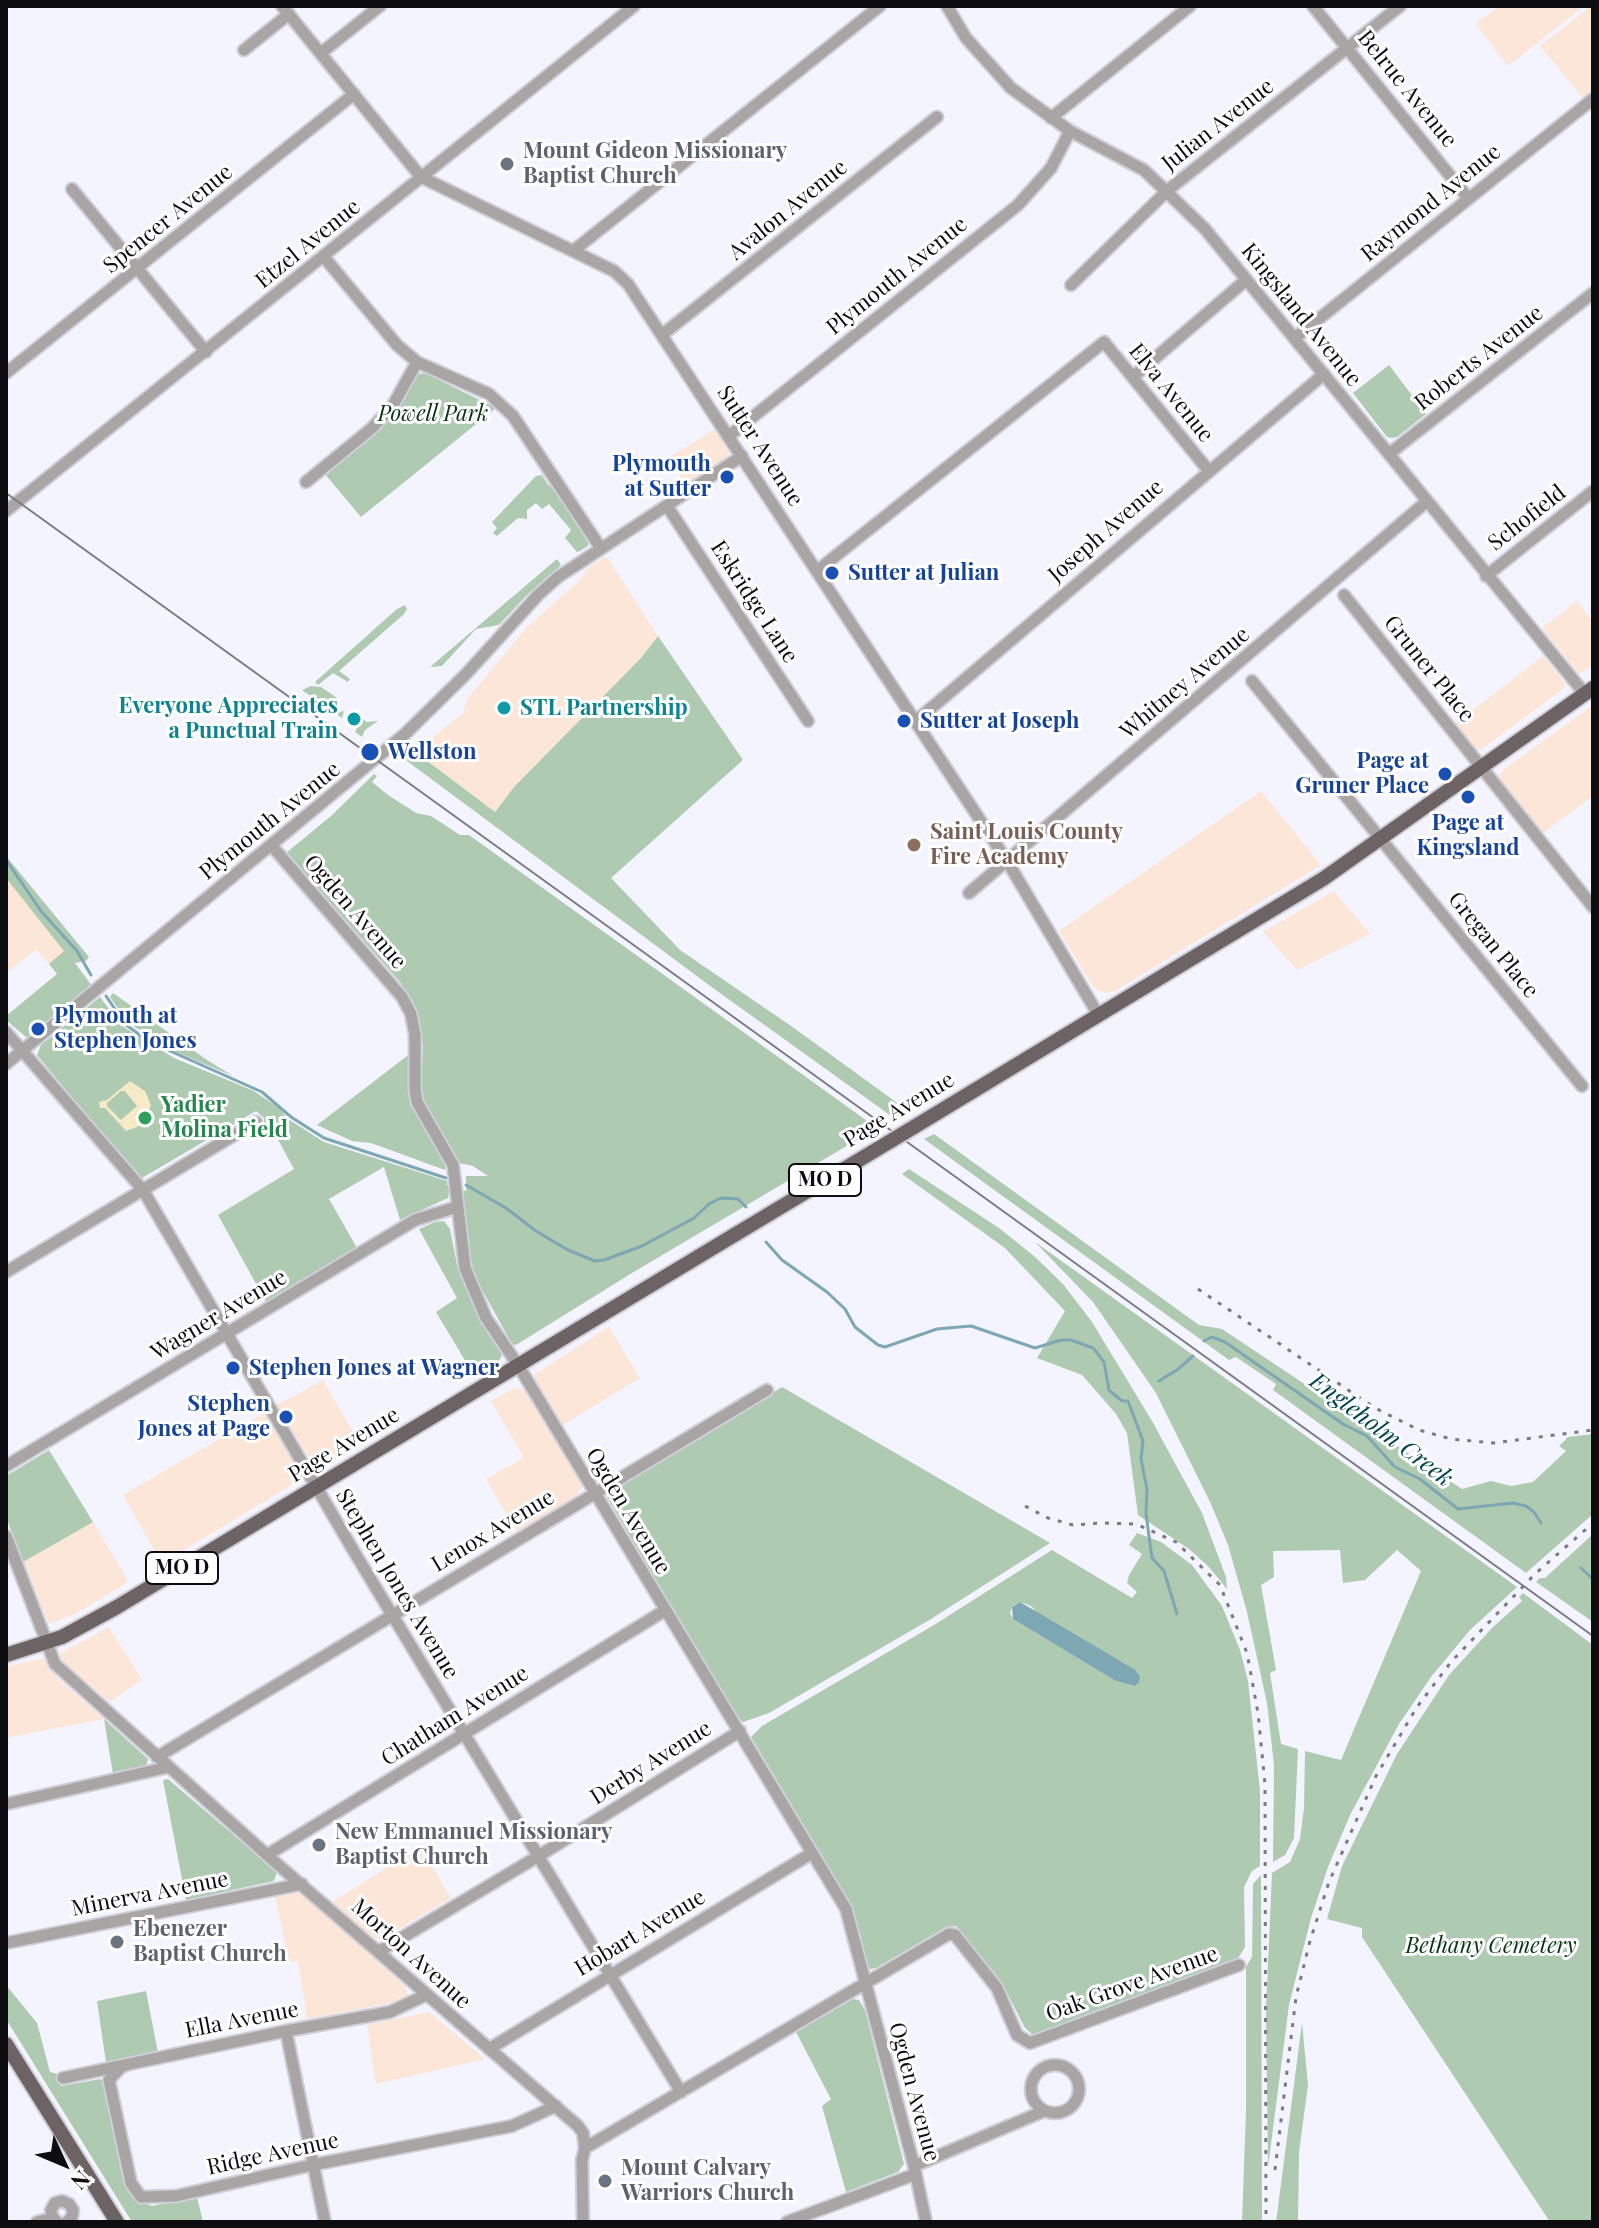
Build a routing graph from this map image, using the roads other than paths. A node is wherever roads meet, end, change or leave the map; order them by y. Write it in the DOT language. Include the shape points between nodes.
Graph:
graph roads {
  1 [pos="380,6"];
  2 [pos="634,6"];
  3 [pos="880,6"];
  4 [pos="947,6"];
  5 [pos="1190,6"];
  6 [pos="1313,6"];
  7 [pos="1400,6"];
  8 [pos="286,10"];
  9 [pos="1348,48"];
  10 [pos="244,50"];
  11 [pos="321,53"];
  12 [pos="354,94"];
  13 [pos="1593,99"];
  14 [pos="937,117"];
  15 [pos="1051,118"];
  16 [pos="1070,131"];
  17 [pos="421,177"];
  18 [pos="72,189"];
  19 [pos="1168,190"];
  20 [pos="1468,198"];
  21 [pos="573,251"];
  22 [pos="324,257"];
  23 [pos="137,270"];
  24 [pos="1246,280"];
  25 [pos="1071,285"];
  26 [pos="1593,293"];
  27 [pos="663,334"];
  28 [pos="1295,338"];
  29 [pos="206,352"];
  30 [pos="417,362"];
  31 [pos="6,373"];
  32 [pos="1324,374"];
  33 [pos="1133,377"];
  34 [pos="729,436"];
  35 [pos="1389,454"];
  36 [pos="742,456"];
  37 [pos="1208,470"];
  38 [pos="306,482"];
  39 [pos="1593,491"];
  40 [pos="1426,502"];
  41 [pos="667,506"];
  42 [pos="6,511"];
  43 [pos="600,547"];
  44 [pos="818,570"];
  45 [pos="1486,576"];
  46 [pos="1344,595"];
  47 [pos="1252,681"];
  48 [pos="1589,691"];
  49 [pos="808,721"];
  50 [pos="916,721"];
  51 [pos="1483,768"];
  52 [pos="1382,839"];
  53 [pos="272,846"];
  54 [pos="1007,861"];
  55 [pos="969,893"];
  56 [pos="1593,907"];
  57 [pos="1099,1016"];
  58 [pos="6,1032"];
  59 [pos="22,1051"];
  60 [pos="6,1064"];
  61 [pos="1582,1086"];
  62 [pos="256,1122"];
  63 [pos="143,1190"];
  64 [pos="457,1207"];
  65 [pos="6,1272"];
  66 [pos="227,1334"];
  67 [pos="518,1365"];
  68 [pos="767,1390"];
  69 [pos="6,1466"];
  70 [pos="316,1487"];
  71 [pos="594,1493"];
  72 [pos="6,1536"];
  73 [pos="664,1611"];
  74 [pos="392,1616"];
  75 [pos="46,1644"];
  76 [pos="6,1655"];
  77 [pos="740,1731"];
  78 [pos="463,1735"];
  79 [pos="157,1757"];
  80 [pos="169,1767"];
  81 [pos="6,1804"];
  82 [pos="812,1853"];
  83 [pos="267,1855"];
  84 [pos="537,1857"];
  85 [pos="302,1884"];
  86 [pos="6,1943"];
  87 [pos="378,1952"];
  88 [pos="1239,1965"];
  89 [pos="609,1975"];
  90 [pos="864,1982"];
  91 [pos="426,1995"];
  92 [pos="286,2031"];
  93 [pos="6,2044"];
  94 [pos="489,2049"];
  95 [pos="129,2064"];
  96 [pos="63,2078"];
  97 [pos="681,2092"];
  98 [pos="556,2106"];
  99 [pos="1044,2111"];
  100 [pos="585,2148"];
  101 [pos="312,2165"];
  102 [pos="915,2170"];
  103 [pos="55,2220"];
  104 [pos="37,2222"];
  105 [pos="67,2222"];
  106 [pos="117,2222"];
  107 [pos="325,2222"];
  108 [pos="583,2222"];
  109 [pos="787,2222"];
  110 [pos="926,2222"];
  1 -- 11 [label="street"];
  2 -- 17 [label="street, Etzel Avenue"];
  3 -- 21 [label="street"];
  4 -- 15 [label="street, Kingsland Avenue" via="986,62"];
  5 -- 15 [label="street"];
  6 -- 9 [label="street, Belrue Avenue"];
  7 -- 9 [label="street, Julian Avenue"];
  8 -- 10 [label="street"];
  8 -- 11 [label="street, Sutter Avenue"];
  9 -- 19 [label="street, Julian Avenue"];
  9 -- 20 [label="street, Belrue Avenue"];
  11 -- 12 [label="street, Sutter Avenue"];
  12 -- 17 [label="street, Sutter Avenue"];
  12 -- 23 [label="street, Spencer Avenue"];
  13 -- 20 [label="street, Raymond Avenue"];
  14 -- 27 [label="street, Avalon Avenue"];
  15 -- 16 [label="street, Kingsland Avenue"];
  16 -- 19 [label="street, Kingsland Avenue" via="1133,163"];
  16 -- 34 [label="street, Plymouth Avenue" via="1051,168 1018,205"];
  17 -- 21 [label="street, Sutter Avenue"];
  17 -- 22 [label="street, Etzel Avenue"];
  18 -- 23 [label="street"];
  19 -- 24 [label="street, Kingsland Avenue"];
  19 -- 25 [label="street, Julian Avenue"];
  20 -- 28 [label="street, Raymond Avenue"];
  21 -- 27 [label="street, Sutter Avenue" via="622,277"];
  22 -- 29 [label="street, Etzel Avenue"];
  22 -- 30 [label="street"];
  23 -- 29 [label="street"];
  23 -- 31 [label="street, Spencer Avenue"];
  24 -- 28 [label="street, Kingsland Avenue"];
  24 -- 33 [label="street"];
  26 -- 35 [label="street, Roberts Avenue"];
  27 -- 34 [label="street, Sutter Avenue"];
  28 -- 32 [label="street, Kingsland Avenue"];
  29 -- 42 [label="street, Etzel Avenue"];
  30 -- 38 [label="street" via="392,407"];
  30 -- 43 [label="street" via="489,394 513,416"];
  32 -- 35 [label="street, Kingsland Avenue"];
  32 -- 37 [label="street, Joseph Avenue"];
  33 -- 37 [label="street, Elva Avenue"];
  33 -- 44 [label="street, Elva Avenue" via="1104,342"];
  34 -- 36 [label="street, Sutter Avenue"];
  35 -- 40 [label="street, Kingsland Avenue"];
  36 -- 41 [label="street, Plymouth Avenue"];
  36 -- 44 [label="street, Sutter Avenue"];
  37 -- 50 [label="street, Joseph Avenue"];
  39 -- 45 [label="street, Schofield"];
  40 -- 45 [label="street, Kingsland Avenue"];
  40 -- 54 [label="street, Whitney Avenue"];
  41 -- 43 [label="street, Plymouth Avenue"];
  41 -- 49 [label="street, Eskridge Lane"];
  43 -- 53 [label="street, Plymouth Avenue" via="538,595 405,734"];
  44 -- 50 [label="street, Sutter Avenue"];
  45 -- 48 [label="street, Kingsland Avenue"];
  46 -- 51 [label="street, Gruner Place"];
  47 -- 52 [label="street, Gregan Place"];
  48 -- 51 [label="main road, Page Avenue / MO D"];
  50 -- 54 [label="street, Sutter Avenue"];
  51 -- 52 [label="main road, Page Avenue / MO D"];
  51 -- 56 [label="street"];
  52 -- 57 [label="main road, Page Avenue / MO D"];
  52 -- 61 [label="street, Gregan Place"];
  53 -- 59 [label="street, Plymouth Avenue"];
  53 -- 64 [label="street, Ogden Avenue" via="390,981 411,1014 417,1102 453,1165"];
  54 -- 55 [label="street, Whitney Avenue"];
  54 -- 57 [label="street, Sutter Avenue"];
  57 -- 67 [label="main road, Page Avenue / MO D, bridge"];
  58 -- 59 [label="street, Stephen Jones Avenue"];
  59 -- 60 [label="street, Plymouth Avenue"];
  59 -- 63 [label="street, Stephen Jones Avenue"];
  62 -- 63 [label="street"];
  63 -- 65 [label="street"];
  63 -- 66 [label="street, Stephen Jones Avenue"];
  64 -- 66 [label="street, Wagner Avenue" via="421,1217"];
  64 -- 67 [label="street, Ogden Avenue" via="465,1268 486,1318"];
  66 -- 69 [label="street, Wagner Avenue"];
  66 -- 70 [label="street, Stephen Jones Avenue"];
  67 -- 70 [label="main road, Page Avenue / MO D"];
  67 -- 71 [label="street, Ogden Avenue"];
  68 -- 71 [label="street, Lenox Avenue"];
  70 -- 74 [label="street, Stephen Jones Avenue"];
  70 -- 75 [label="main road, Page Avenue / MO D"];
  71 -- 73 [label="street, Ogden Avenue"];
  71 -- 74 [label="street, Lenox Avenue"];
  72 -- 75 [label="street, Morton Avenue"];
  73 -- 77 [label="street, Ogden Avenue"];
  73 -- 78 [label="street, Chatham Avenue"];
  74 -- 78 [label="street, Stephen Jones Avenue"];
  74 -- 79 [label="street, Lenox Avenue"];
  75 -- 76 [label="main road, MO D"];
  75 -- 79 [label="street, Morton Avenue" via="55,1664"];
  77 -- 82 [label="street, Ogden Avenue"];
  77 -- 84 [label="street, Derby Avenue"];
  78 -- 83 [label="street, Chatham Avenue"];
  78 -- 84 [label="street, Stephen Jones Avenue"];
  79 -- 80 [label="street, Morton Avenue"];
  80 -- 81 [label="street"];
  80 -- 83 [label="street, Morton Avenue"];
  82 -- 89 [label="street, Hobart Avenue"];
  82 -- 90 [label="street, Ogden Avenue" via="846,1909"];
  83 -- 85 [label="street, Morton Avenue"];
  84 -- 87 [label="street, Derby Avenue"];
  84 -- 89 [label="street, Stephen Jones Avenue"];
  85 -- 86 [label="street, Minerva Avenue"];
  85 -- 87 [label="street, Morton Avenue"];
  87 -- 91 [label="street, Morton Avenue"];
  88 -- 90 [label="street, Oak Grove Avenue" via="1030,2043 1017,2035 997,1988 955,1935"];
  89 -- 94 [label="street, Hobart Avenue"];
  89 -- 97 [label="street, Stephen Jones Avenue"];
  90 -- 97 [label="street"];
  90 -- 102 [label="street, Ogden Avenue"];
  91 -- 92 [label="street, Ella Avenue" via="390,2012"];
  91 -- 94 [label="street, Morton Avenue"];
  92 -- 95 [label="street, Ella Avenue"];
  92 -- 101 [label="street"];
  93 -- 106 [label="main road"];
  94 -- 98 [label="street, Morton Avenue"];
  95 -- 96 [label="street, Ella Avenue"];
  95 -- 101 [label="street, Ridge Avenue" via="109,2080 135,2191 141,2197"];
  97 -- 100 [label="street"];
  98 -- 100 [label="street, Morton Avenue" via="583,2133"];
  98 -- 101 [label="street, Ridge Avenue" via="512,2126"];
  99 -- 99 [label="street" via="1068,2109 1078,2096 1077,2080 1067,2068 1044,2067 1033,2078 1033,2100"];
  99 -- 102 [label="street"];
  100 -- 108 [label="street"];
  101 -- 107 [label="street"];
  102 -- 109 [label="street"];
  102 -- 110 [label="street, Ogden Avenue"];
  103 -- 104 [label="street"];
  103 -- 105 [label="street" via="53,2206 66,2202 73,2210"];
}
